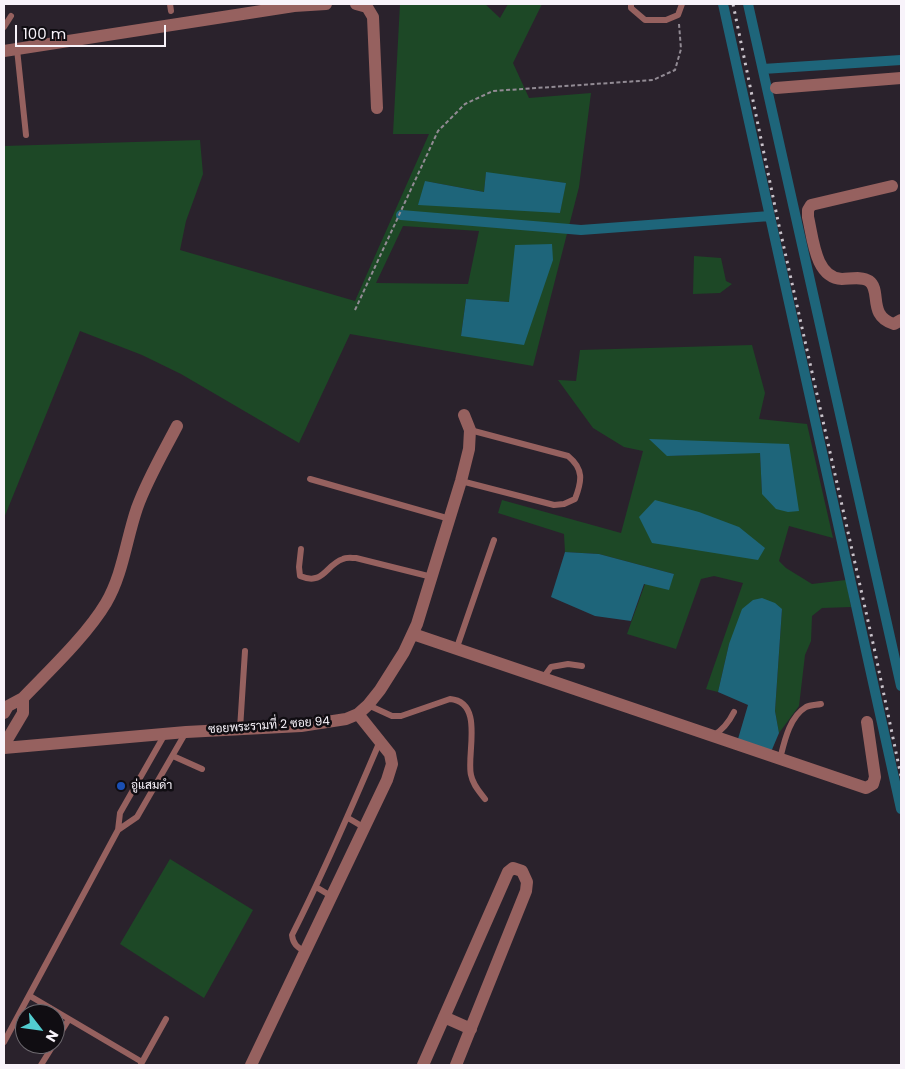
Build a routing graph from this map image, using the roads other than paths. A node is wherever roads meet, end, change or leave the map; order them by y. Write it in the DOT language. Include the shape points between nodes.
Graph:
graph roads {
  1 [pos="170,4"];
  2 [pos="326,4"];
  3 [pos="356,4"];
  4 [pos="630,4"];
  5 [pos="682,4"];
  6 [pos="249,8"];
  7 [pos="171,12"];
  8 [pos="11,16"];
  9 [pos="4,27"];
  10 [pos="10,50"];
  11 [pos="901,78"];
  12 [pos="776,88"];
  13 [pos="377,108"];
  14 [pos="26,135"];
  15 [pos="892,186"];
  16 [pos="901,320"];
  17 [pos="464,415"];
  18 [pos="177,426"];
  19 [pos="470,430"];
  20 [pos="310,479"];
  21 [pos="461,481"];
  22 [pos="450,519"];
  23 [pos="494,540"];
  24 [pos="301,549"];
  25 [pos="432,577"];
  26 [pos="413,634"];
  27 [pos="456,650"];
  28 [pos="245,651"];
  29 [pos="582,666"];
  30 [pos="543,678"];
  31 [pos="23,698"];
  32 [pos="821,704"];
  33 [pos="368,705"];
  34 [pos="734,712"];
  35 [pos="4,713"];
  36 [pos="358,714"];
  37 [pos="867,722"];
  38 [pos="240,729"];
  39 [pos="186,732"];
  40 [pos="166,734"];
  41 [pos="713,736"];
  42 [pos="380,741"];
  43 [pos="4,747"];
  44 [pos="173,756"];
  45 [pos="780,759"];
  46 [pos="202,769"];
  47 [pos="485,799"];
  48 [pos="348,818"];
  49 [pos="364,828"];
  50 [pos="118,830"];
  51 [pos="316,887"];
  52 [pos="331,896"];
  53 [pos="304,951"];
  54 [pos="30,996"];
  55 [pos="444,1017"];
  56 [pos="69,1019"];
  57 [pos="166,1019"];
  58 [pos="65,1025"];
  59 [pos="471,1029"];
  60 [pos="4,1042"];
  61 [pos="48,1054"];
  62 [pos="141,1063"];
  63 [pos="41,1065"];
  64 [pos="251,1065"];
  65 [pos="424,1065"];
  66 [pos="456,1065"];
  1 -- 7 [label="lane"];
  2 -- 6 [label="street"];
  3 -- 13 [label="street" via="367,7 373,17"];
  4 -- 5 [label="lane" via="645,20 666,20 678,15"];
  6 -- 10 [label="street"];
  8 -- 9 [label="lane"];
  10 -- 14 [label="lane"];
  11 -- 12 [label="street"];
  15 -- 16 [label="street" via="811,205 808,217 824,271 834,278 869,281 879,315 885,322 894,324"];
  17 -- 19 [label="street, ซอยพระรามที่ 2 ซอย 94"];
  18 -- 31 [label="street" via="137,508 118,577 107,600 96,619"];
  19 -- 21 [label="street, ซอยพระรามที่ 2 ซอย 94"];
  19 -- 21 [label="lane" via="568,456 577,464 579,489 575,499 554,505"];
  20 -- 22 [label="lane"];
  21 -- 22 [label="street, ซอยพระรามที่ 2 ซอย 94"];
  22 -- 25 [label="street, ซอยพระรามที่ 2 ซอย 94"];
  23 -- 27 [label="lane"];
  24 -- 25 [label="lane" via="300,576 312,580 343,558 356,558"];
  25 -- 26 [label="street, ซอยพระรามที่ 2 ซอย 94"];
  26 -- 27 [label="street"];
  26 -- 33 [label="street, ซอยพระรามที่ 2 ซอย 94"];
  27 -- 30 [label="street"];
  28 -- 38 [label="lane"];
  29 -- 30 [label="lane" via="551,667"];
  30 -- 41 [label="street"];
  31 -- 35 [label="street" via="8,706"];
  31 -- 43 [label="street" via="23,713"];
  32 -- 45 [label="lane" via="806,707 796,717"];
  33 -- 36 [label="street, ซอยพระรามที่ 2 ซอย 94"];
  33 -- 47 [label="lane" via="392,716 401,716 456,699 471,717 470,773 474,786"];
  34 -- 41 [label="lane" via="722,730"];
  36 -- 38 [label="street, ซอยพระรามที่ 2 ซอย 94" via="301,726"];
  36 -- 42 [label="street"];
  37 -- 45 [label="street" via="875,777 874,784 866,788"];
  38 -- 39 [label="street, ซอยพระรามที่ 2 ซอย 94"];
  39 -- 40 [label="street, ซอยพระรามที่ 2 ซอย 94"];
  39 -- 44 [label="lane"];
  40 -- 43 [label="street, ซอยพระรามที่ 2 ซอย 94"];
  40 -- 50 [label="lane" via="120,813"];
  41 -- 45 [label="street"];
  42 -- 48 [label="lane"];
  42 -- 49 [label="street" via="390,754 392,764"];
  44 -- 46 [label="lane"];
  44 -- 50 [label="lane" via="137,817"];
  48 -- 49 [label="lane"];
  48 -- 51 [label="lane"];
  49 -- 52 [label="street"];
  50 -- 54 [label="lane"];
  51 -- 52 [label="lane"];
  51 -- 53 [label="lane" via="292,935 292,941"];
  52 -- 53 [label="street"];
  53 -- 64 [label="street"];
  54 -- 56 [label="lane"];
  54 -- 60 [label="lane"];
  55 -- 59 [label="street"];
  55 -- 59 [label="street" via="508,872 513,868 522,871 527,882 526,891"];
  55 -- 65 [label="street"];
  56 -- 58 [label="lane"];
  56 -- 62 [label="lane"];
  57 -- 62 [label="lane"];
  59 -- 66 [label="street"];
  61 -- 63 [label="lane"];
}
